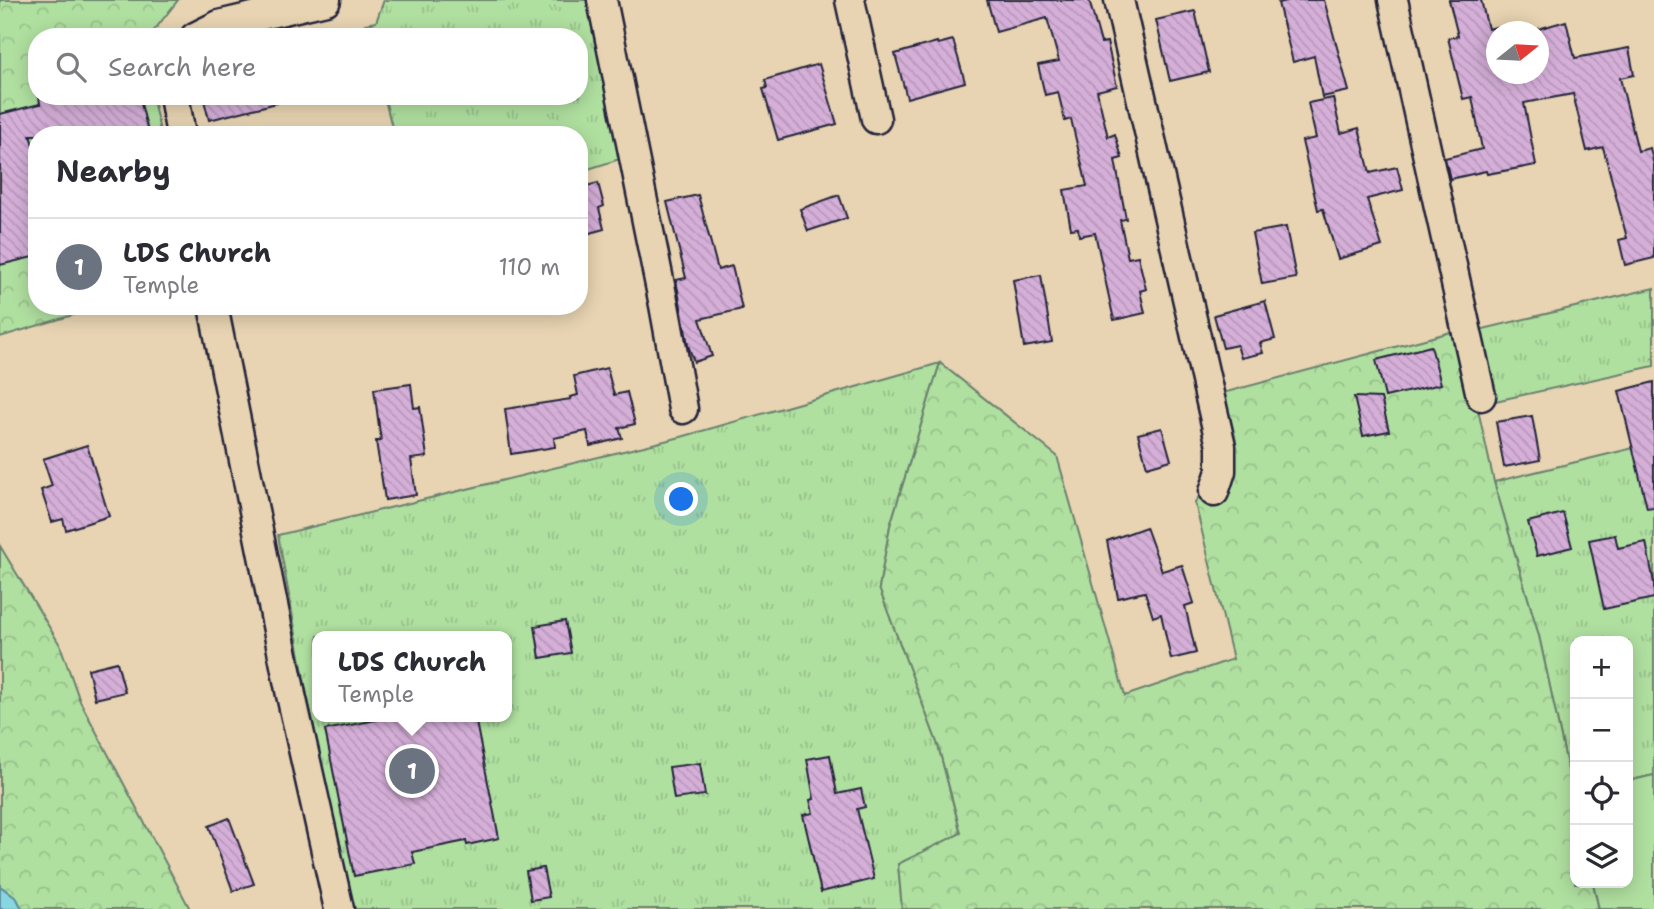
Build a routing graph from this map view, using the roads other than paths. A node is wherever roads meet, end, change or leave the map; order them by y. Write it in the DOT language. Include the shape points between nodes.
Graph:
graph roads {
  1 [pos="326,0"];
  2 [pos="602,0"];
  3 [pos="850,0"];
  4 [pos="1119,0"];
  5 [pos="1393,0"];
  6 [pos="209,21"];
  7 [pos="176,105"];
  8 [pos="876,119"];
  9 [pos="179,126"];
  10 [pos="215,315"];
  11 [pos="1481,396"];
  12 [pos="683,409"];
  13 [pos="1214,492"];
  14 [pos="339,909"];
  1 -- 6 [label="street"];
  2 -- 12 [label="street"];
  3 -- 8 [label="street"];
  4 -- 13 [label="street" via="1221,446 1221,471"];
  5 -- 11 [label="street"];
  7 -- 9 [label="street"];
  10 -- 14 [label="street"];
}
